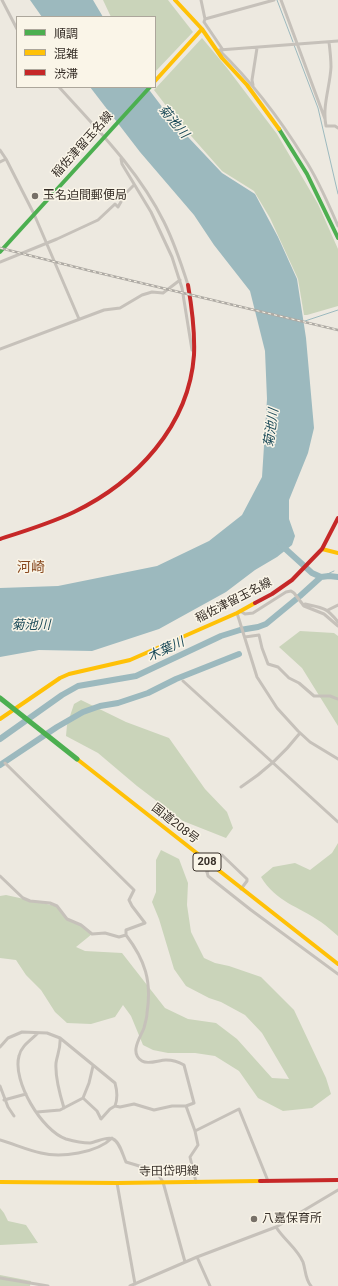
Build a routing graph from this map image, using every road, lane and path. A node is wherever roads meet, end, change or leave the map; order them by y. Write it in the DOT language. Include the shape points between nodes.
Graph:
graph roads {
  1 [pos="2,0"];
  2 [pos="175,0"];
  3 [pos="201,0"];
  4 [pos="274,0"];
  5 [pos="281,0"];
  6 [pos="205,19"];
  7 [pos="16,27"];
  8 [pos="202,30"];
  9 [pos="338,41"];
  10 [pos="330,42"];
  11 [pos="297,44"];
  12 [pos="257,48"];
  13 [pos="220,50"];
  14 [pos="156,80"];
  15 [pos="60,88"];
  16 [pos="149,88"];
  17 [pos="254,88"];
  18 [pos="324,119"];
  19 [pos="338,128"];
  20 [pos="105,136"];
  21 [pos="0,150"];
  22 [pos="121,158"];
  23 [pos="6,159"];
  24 [pos="0,162"];
  25 [pos="134,185"];
  26 [pos="34,214"];
  27 [pos="338,226"];
  28 [pos="338,238"];
  29 [pos="47,243"];
  30 [pos="0,252"];
  31 [pos="0,262"];
  32 [pos="180,280"];
  33 [pos="188,285"];
  34 [pos="79,319"];
  35 [pos="0,349"];
  36 [pos="193,357"];
  37 [pos="338,518"];
  38 [pos="0,539"];
  39 [pos="322,549"];
  40 [pos="338,552"];
  41 [pos="302,605"];
  42 [pos="338,605"];
  43 [pos="328,610"];
  44 [pos="239,612"];
  45 [pos="338,622"];
  46 [pos="338,626"];
  47 [pos="245,637"];
  48 [pos="183,681"];
  49 [pos="0,698"];
  50 [pos="338,699"];
  51 [pos="0,719"];
  52 [pos="300,733"];
  53 [pos="338,759"];
  54 [pos="5,763"];
  55 [pos="273,763"];
  56 [pos="241,787"];
  57 [pos="338,822"];
  58 [pos="0,876"];
  59 [pos="242,889"];
  60 [pos="126,935"];
  61 [pos="338,964"];
  62 [pos="338,974"];
  63 [pos="38,1033"];
  64 [pos="60,1038"];
  65 [pos="0,1047"];
  66 [pos="93,1066"];
  67 [pos="0,1086"];
  68 [pos="26,1094"];
  69 [pos="83,1098"];
  70 [pos="4,1100"];
  71 [pos="115,1106"];
  72 [pos="186,1106"];
  73 [pos="64,1108"];
  74 [pos="37,1112"];
  75 [pos="14,1116"];
  76 [pos="195,1131"];
  77 [pos="112,1138"];
  78 [pos="0,1140"];
  79 [pos="338,1180"];
  80 [pos="268,1181"];
  81 [pos="0,1182"];
  82 [pos="163,1182"];
  83 [pos="196,1182"];
  84 [pos="117,1183"];
  85 [pos="338,1190"];
  86 [pos="276,1227"];
  87 [pos="197,1257"];
  88 [pos="185,1262"];
  89 [pos="0,1278"];
  90 [pos="135,1284"];
  91 [pos="48,1286"];
  92 [pos="130,1286"];
  93 [pos="210,1286"];
  94 [pos="311,1286"];
  1 -- 7 [label="street"];
  2 -- 8 [label="main road"];
  3 -- 6 [label="street"];
  4 -- 6 [label="street"];
  5 -- 11 [label="street"];
  6 -- 13 [label="street" via="204,22"];
  8 -- 13 [label="main road"];
  8 -- 14 [label="main road"];
  9 -- 10 [label="street"];
  10 -- 11 [label="street"];
  10 -- 18 [label="street" via="331,67"];
  11 -- 12 [label="street"];
  11 -- 18 [label="street"];
  12 -- 13 [label="street"];
  12 -- 17 [label="street" via="252,80"];
  13 -- 17 [label="street"];
  13 -- 28 [label="main road" via="279,129 307,174"];
  15 -- 20 [label="street"];
  16 -- 20 [label="main road, 稲佐津留玉名線"];
  17 -- 27 [label="street" via="305,159"];
  18 -- 19 [label="street" via="326,126"];
  20 -- 22 [label="street"];
  20 -- 26 [label="main road, 稲佐津留玉名線"];
  21 -- 23 [label="street"];
  22 -- 25 [label="street"];
  22 -- 33 [label="street" via="164,221"];
  23 -- 24 [label="street"];
  23 -- 26 [label="street"];
  25 -- 29 [label="street" via="118,207 115,204 98,220"];
  25 -- 32 [label="street" via="159,226"];
  26 -- 29 [label="street"];
  26 -- 30 [label="main road, 稲佐津留玉名線"];
  29 -- 31 [label="street"];
  29 -- 34 [label="street"];
  32 -- 34 [label="street" via="163,293 152,292 142,295 120,308 104,310"];
  32 -- 36 [label="street"];
  33 -- 36 [label="main road" via="194,324"];
  34 -- 35 [label="street"];
  36 -- 38 [label="main road" via="189,383 173,424 142,463 104,495 80,508 43,525"];
  37 -- 39 [label="main road, 稲佐津留玉名線"];
  39 -- 40 [label="main road"];
  39 -- 44 [label="main road, 稲佐津留玉名線" via="292,580"];
  41 -- 43 [label="street"];
  41 -- 44 [label="street" via="291,591 250,614"];
  41 -- 46 [label="street" via="324,614"];
  42 -- 43 [label="street"];
  43 -- 45 [label="street"];
  44 -- 47 [label="street"];
  44 -- 51 [label="main road, 稲佐津留玉名線" via="121,664 70,672"];
  47 -- 50 [label="street" via="259,634 268,664 278,667 314,696"];
  47 -- 52 [label="street" via="263,688 286,720"];
  48 -- 55 [label="street"];
  49 -- 59 [label="main road, 国道208号 / 208, bridge"];
  52 -- 53 [label="street"];
  52 -- 55 [label="street"];
  54 -- 60 [label="street" via="134,890 130,900 132,906 145,923 126,930"];
  55 -- 56 [label="street"];
  55 -- 57 [label="street"];
  58 -- 60 [label="street" via="23,898 56,906 67,919 81,925 92,934 105,933 120,937"];
  59 -- 61 [label="main road, 国道208号 / 208"];
  59 -- 62 [label="street, bridge" via="247,879 226,858 220,856 207,872 208,876 244,906"];
  60 -- 72 [label="street" via="143,962 147,977 147,1014 136,1047 137,1055 144,1062 168,1060 184,1065 194,1103"];
  63 -- 64 [label="street"];
  63 -- 65 [label="street" via="22,1032 8,1038"];
  63 -- 68 [label="street" via="22,1049 19,1056 19,1072"];
  64 -- 66 [label="street"];
  64 -- 73 [label="street" via="56,1073"];
  66 -- 69 [label="street"];
  66 -- 71 [label="street" via="115,1083"];
  67 -- 70 [label="street"];
  68 -- 70 [label="street"];
  68 -- 74 [label="street"];
  69 -- 71 [label="street" via="97,1111 101,1119"];
  69 -- 73 [label="street"];
  70 -- 75 [label="street"];
  71 -- 72 [label="street" via="134,1104 154,1110"];
  72 -- 76 [label="street"];
  73 -- 74 [label="street"];
  74 -- 77 [label="street" via="52,1131 64,1138 83,1143"];
  76 -- 80 [label="street" via="239,1109"];
  76 -- 83 [label="street" via="198,1145 190,1157"];
  77 -- 78 [label="street" via="93,1149 58,1155 43,1154"];
  77 -- 82 [label="street" via="116,1140 128,1164 154,1169"];
  79 -- 80 [label="main road, 寺田岱明線"];
  80 -- 83 [label="main road, 寺田岱明線"];
  81 -- 84 [label="main road, 寺田岱明線"];
  82 -- 83 [label="main road, 寺田岱明線"];
  82 -- 84 [label="main road, 寺田岱明線"];
  82 -- 88 [label="street"];
  84 -- 90 [label="street"];
  85 -- 86 [label="street"];
  86 -- 87 [label="street"];
  86 -- 94 [label="street" via="303,1262 306,1278"];
  87 -- 88 [label="street"];
  87 -- 93 [label="street"];
  88 -- 90 [label="street"];
  89 -- 91 [label="street"];
  90 -- 92 [label="street"];
}
